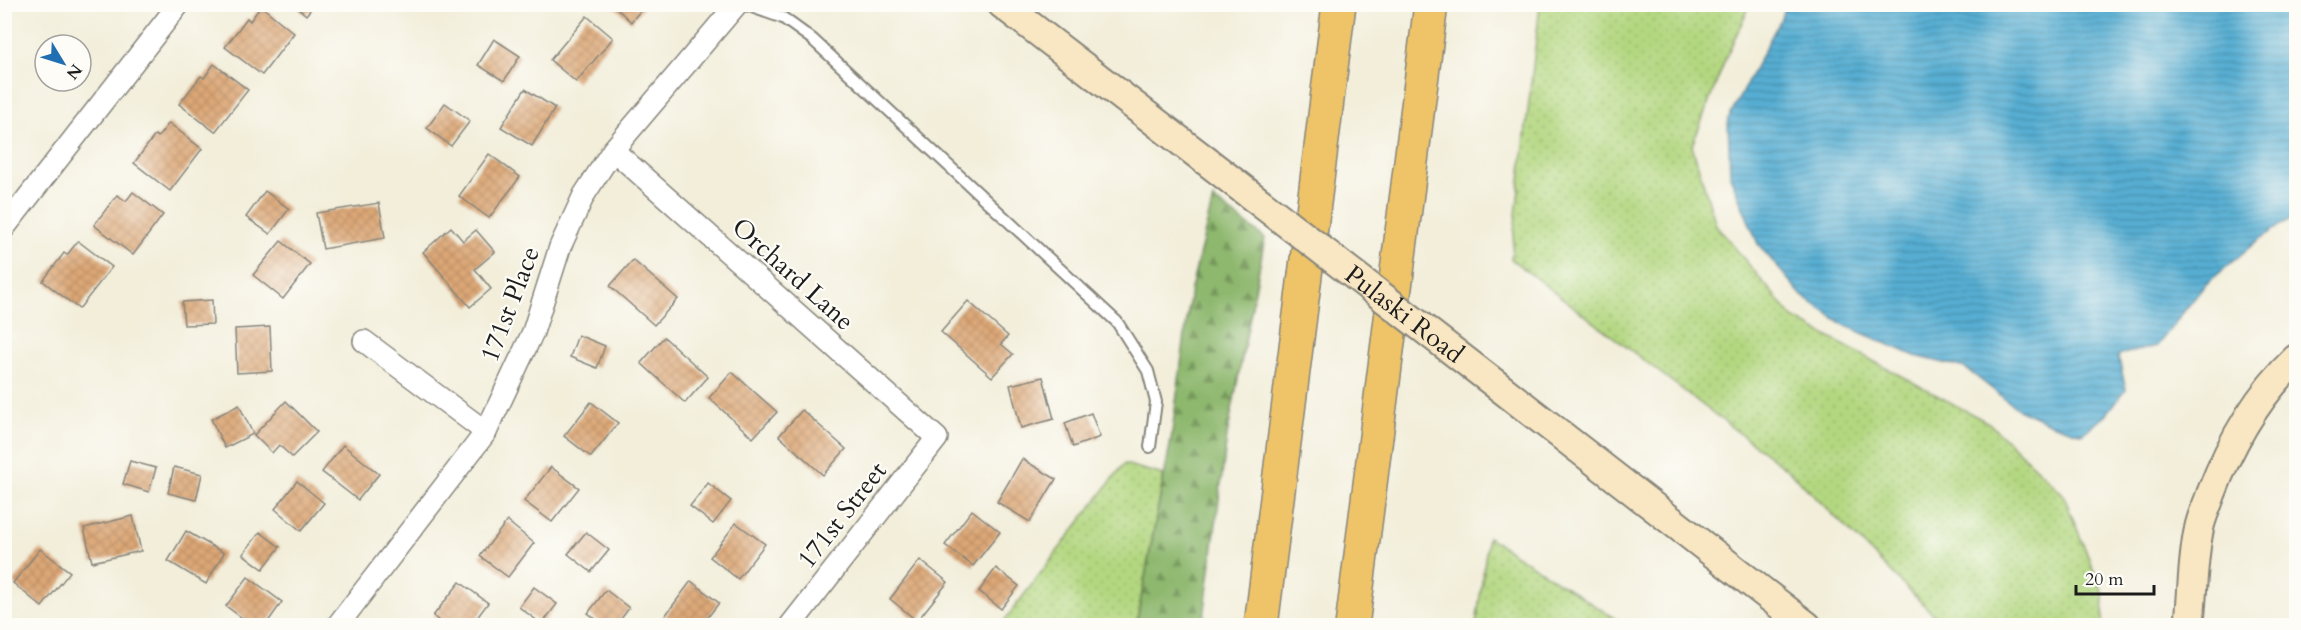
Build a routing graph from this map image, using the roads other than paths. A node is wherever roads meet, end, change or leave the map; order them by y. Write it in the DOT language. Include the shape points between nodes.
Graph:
graph roads {
  1 [pos="179,4"];
  2 [pos="737,4"];
  3 [pos="743,4"];
  4 [pos="1002,4"];
  5 [pos="1339,4"];
  6 [pos="1431,4"];
  7 [pos="613,150"];
  8 [pos="4,228"];
  9 [pos="364,340"];
  10 [pos="2296,359"];
  11 [pos="486,432"];
  12 [pos="937,438"];
  13 [pos="1150,447"];
  14 [pos="337,626"];
  15 [pos="790,626"];
  16 [pos="1261,626"];
  17 [pos="1352,626"];
  18 [pos="1807,626"];
  19 [pos="2189,626"];
  1 -- 8 [label="street"];
  2 -- 7 [label="street, 171st Place"];
  3 -- 13 [label="lane" via="783,18 812,39 1117,322 1148,371 1156,402"];
  4 -- 18 [label="main road, Pulaski Road, bridge"];
  5 -- 16 [label="highway"];
  6 -- 17 [label="highway"];
  7 -- 11 [label="street, 171st Place" via="584,195 560,248 533,332"];
  7 -- 12 [label="street, Orchard Lane"];
  9 -- 11 [label="street"];
  10 -- 19 [label="main road" via="2254,407 2215,485 2199,526"];
  11 -- 14 [label="street, 171st Place"];
  12 -- 15 [label="street, 171st Street"];
}
